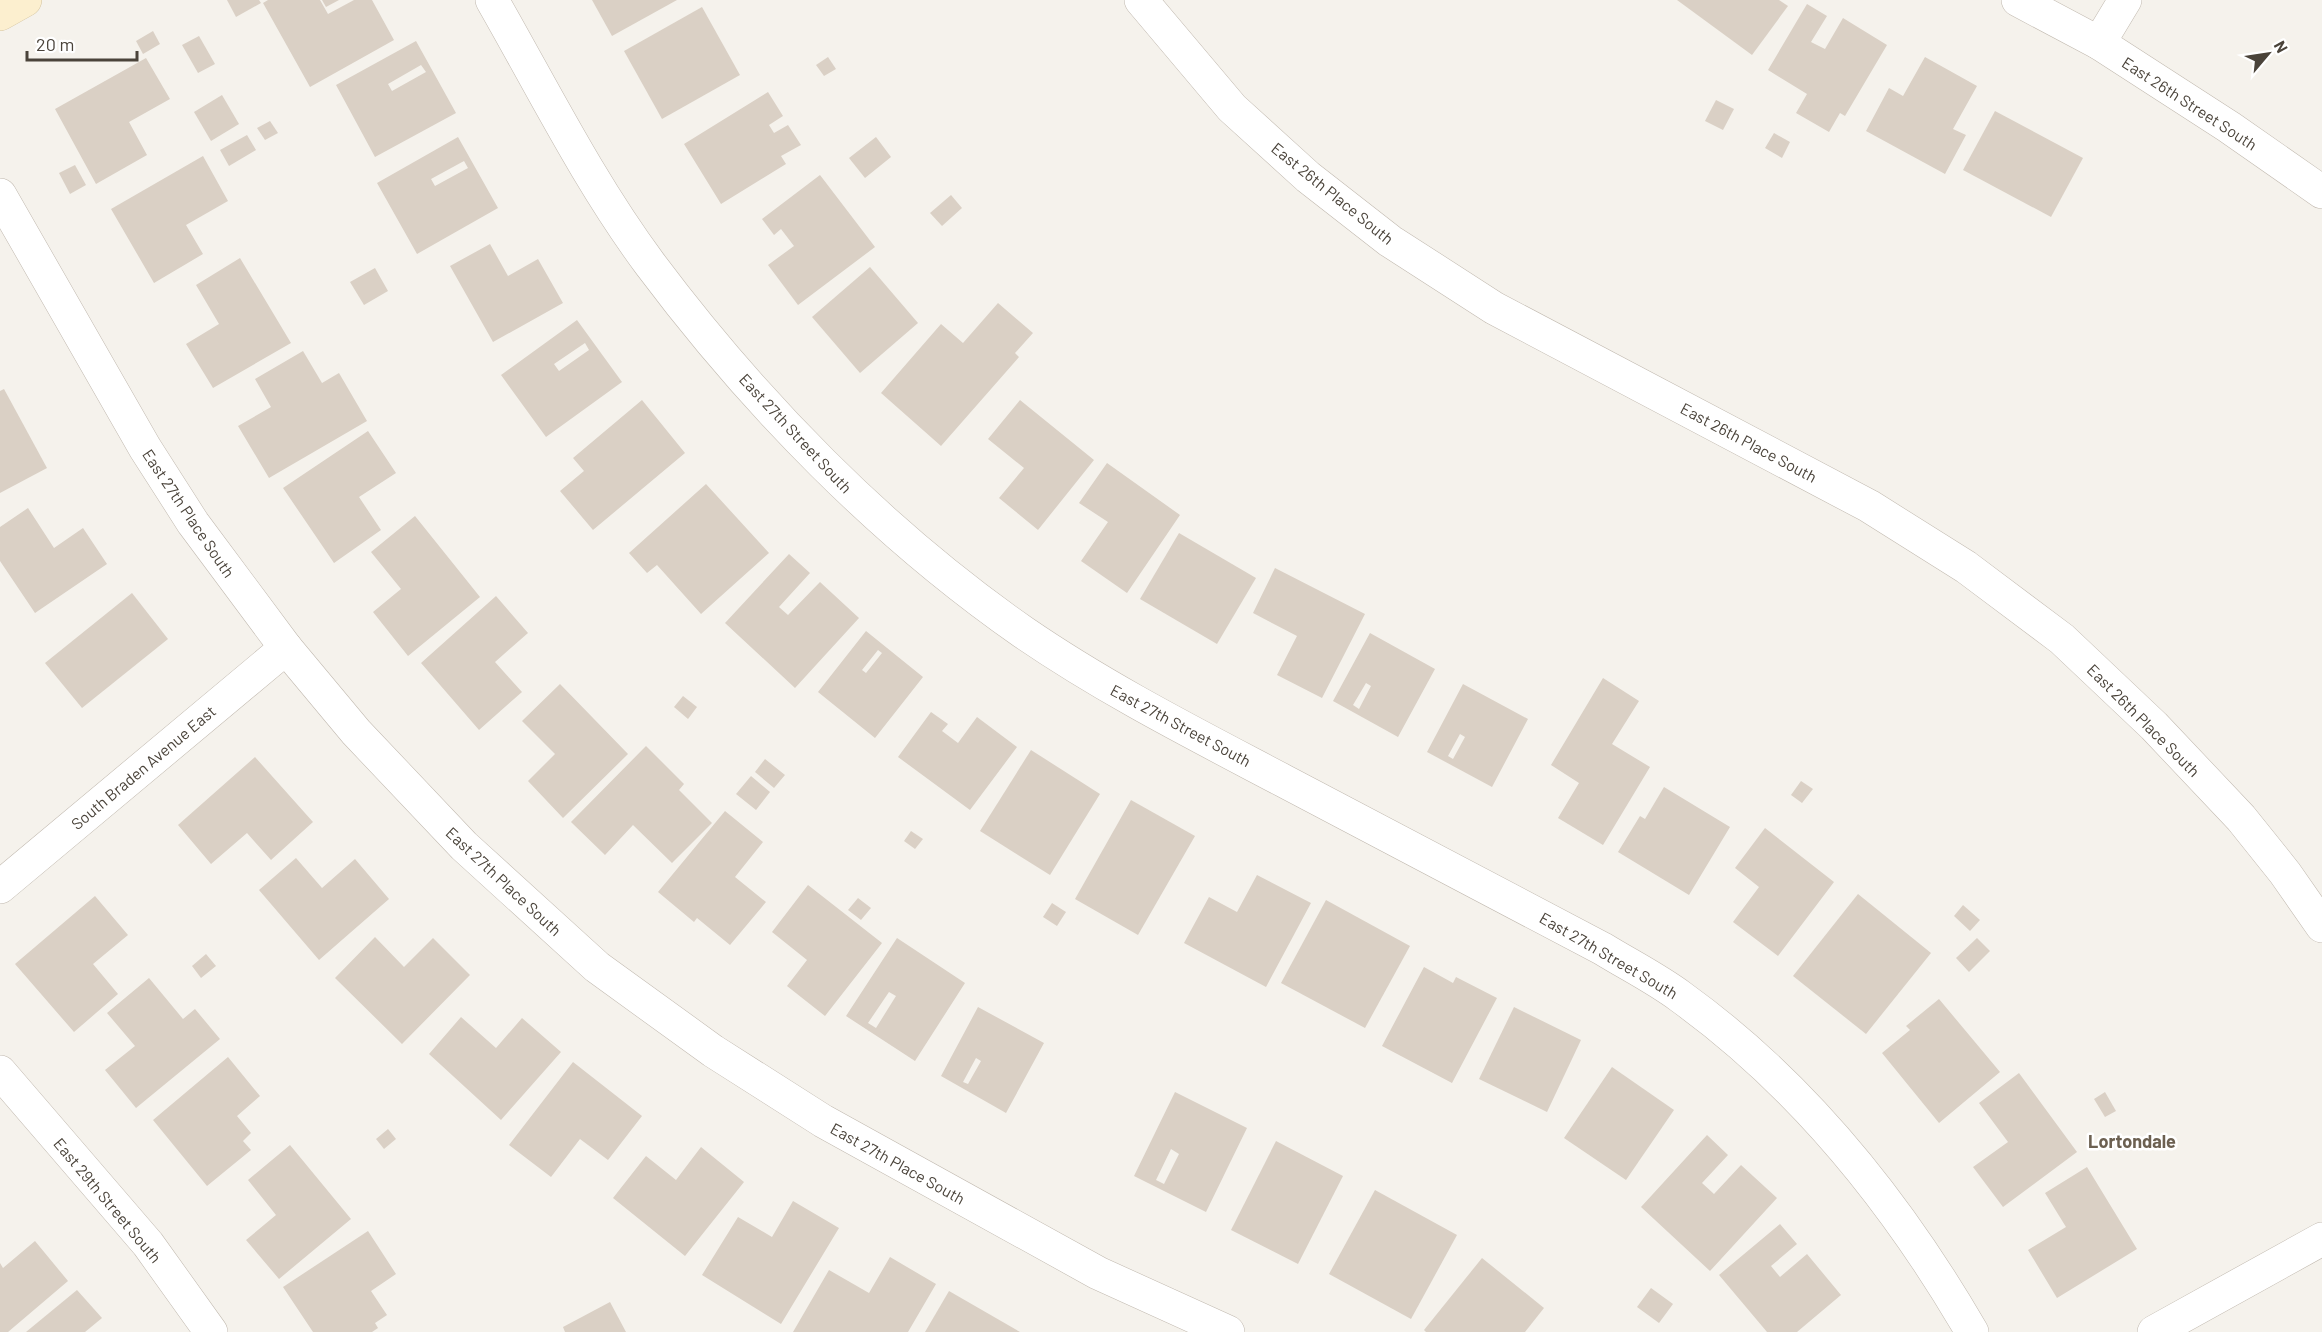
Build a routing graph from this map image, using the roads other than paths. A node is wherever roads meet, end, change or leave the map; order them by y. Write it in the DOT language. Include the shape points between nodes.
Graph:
graph roads {
  1 [pos="25,0"];
  2 [pos="492,0"];
  3 [pos="1141,0"];
  4 [pos="2018,0"];
  5 [pos="2125,0"];
  6 [pos="0,14"];
  7 [pos="2099,43"];
  8 [pos="2322,192"];
  9 [pos="0,195"];
  10 [pos="286,648"];
  11 [pos="0,886"];
  12 [pos="2322,926"];
  13 [pos="0,1072"];
  14 [pos="2322,1239"];
  15 [pos="211,1332"];
  16 [pos="1228,1332"];
  17 [pos="1972,1332"];
  18 [pos="2154,1332"];
  1 -- 6 [label="main road"];
  2 -- 17 [label="street, East 27th Street South" via="601,191 649,263 775,413 858,498 1022,631 1118,693 1593,944 1680,995 1751,1051 1825,1126 1882,1193 1944,1283"];
  3 -- 12 [label="street, East 26th Place South" via="1232,108 1308,177 1390,242 1494,308 1869,506 1966,567 2062,639 2154,726 2241,818"];
  4 -- 7 [label="street, East 26th Street South"];
  5 -- 7 [label="street"];
  7 -- 8 [label="street, East 26th Street South"];
  9 -- 10 [label="street, East 27th Place South" via="193,523"];
  10 -- 11 [label="street, South Braden Avenue East"];
  10 -- 16 [label="street, East 27th Place South" via="356,732 464,846 597,967 713,1051 823,1121 1098,1273"];
  13 -- 15 [label="street, East 29th Street South" via="148,1244"];
  14 -- 18 [label="street"];
}
